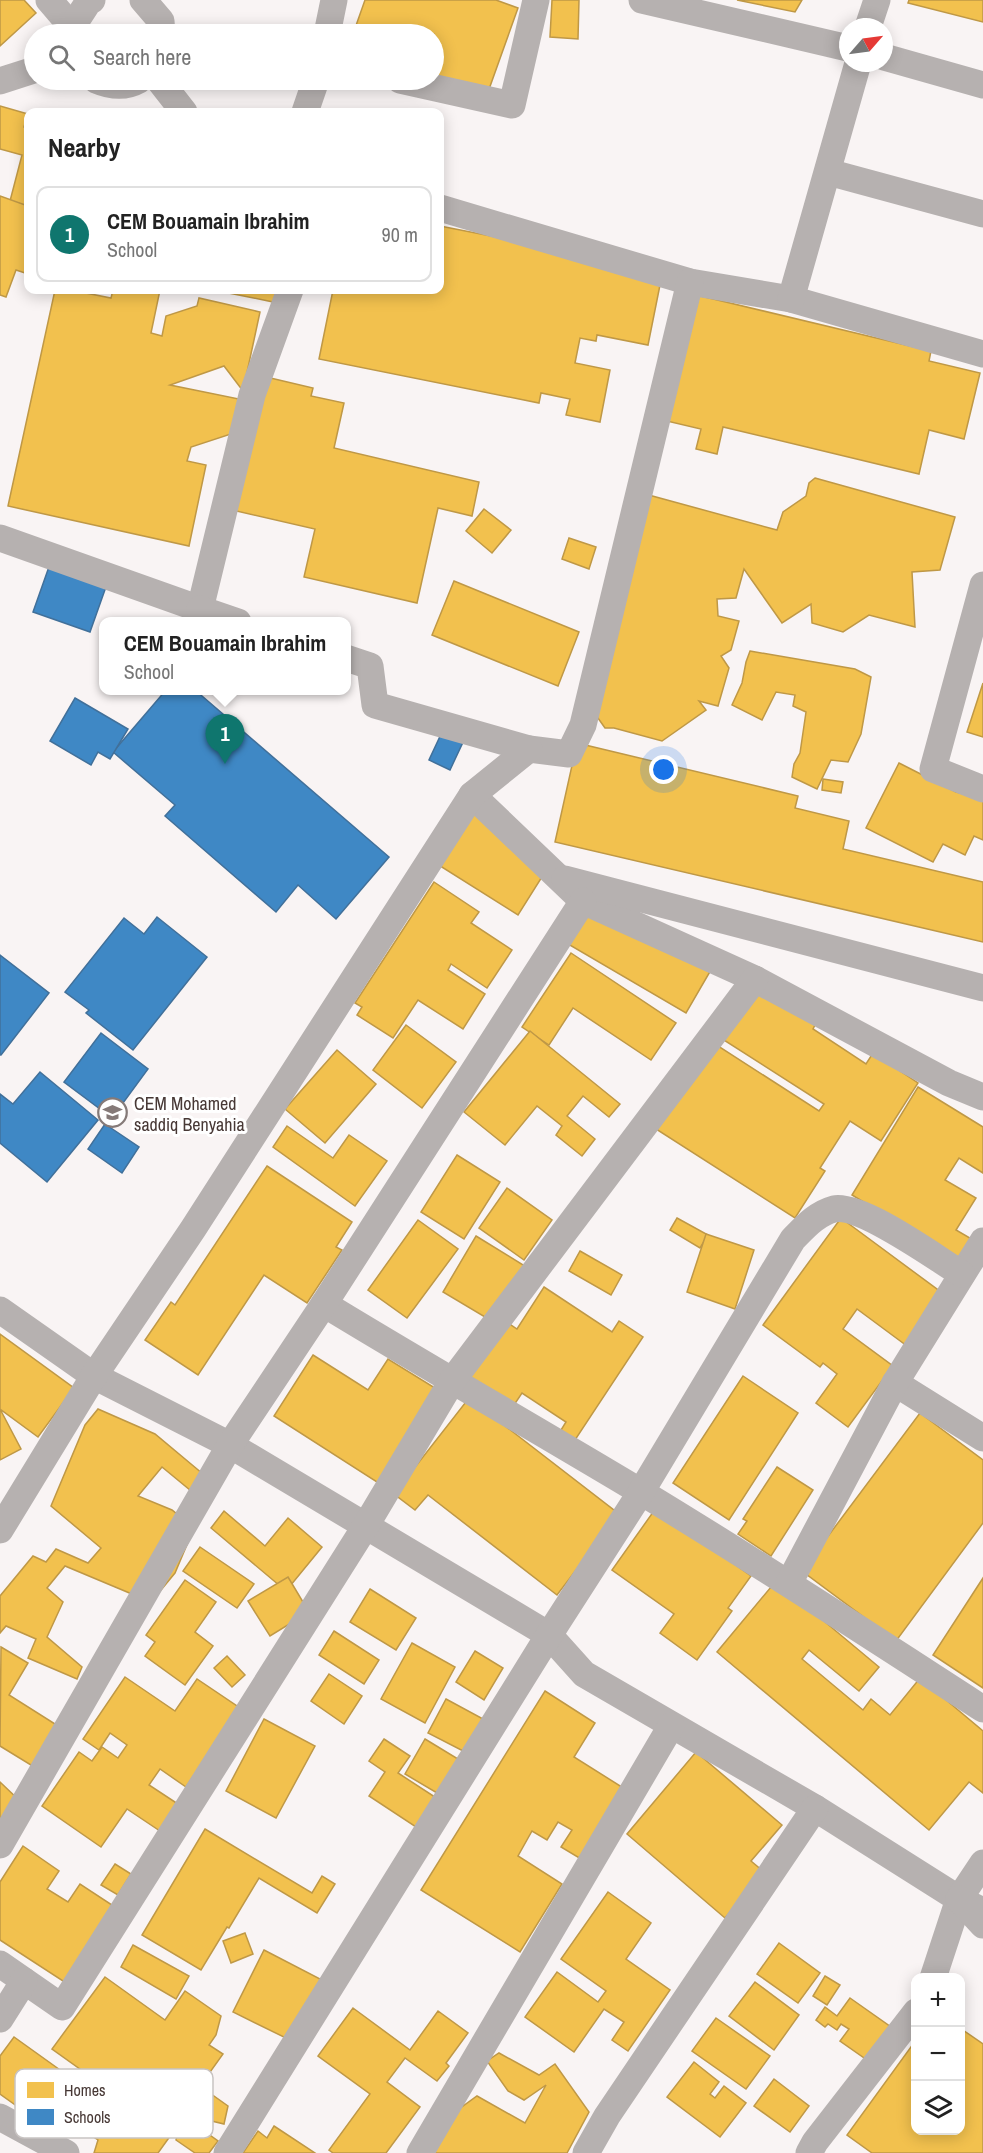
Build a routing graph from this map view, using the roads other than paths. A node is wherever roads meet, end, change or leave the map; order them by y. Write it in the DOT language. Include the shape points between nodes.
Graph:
graph roads {
  1 [pos="49,0"];
  2 [pos="92,0"];
  3 [pos="143,0"];
  4 [pos="334,0"];
  5 [pos="536,0"];
  6 [pos="642,0"];
  7 [pos="877,0"];
  8 [pos="871,18"];
  9 [pos="67,24"];
  10 [pos="76,24"];
  11 [pos="160,24"];
  12 [pos="329,24"];
  13 [pos="839,46"];
  14 [pos="893,60"];
  15 [pos="856,72"];
  16 [pos="24,73"];
  17 [pos="0,81"];
  18 [pos="983,85"];
  19 [pos="167,90"];
  20 [pos="313,90"];
  21 [pos="444,90"];
  22 [pos="181,108"];
  23 [pos="306,108"];
  24 [pos="828,172"];
  25 [pos="444,209"];
  26 [pos="983,214"];
  27 [pos="690,282"];
  28 [pos="289,294"];
  29 [pos="790,299"];
  30 [pos="983,354"];
  31 [pos="0,538"];
  32 [pos="983,585"];
  33 [pos="200,609"];
  34 [pos="225,617"];
  35 [pos="351,660"];
  36 [pos="529,750"];
  37 [pos="983,789"];
  38 [pos="472,795"];
  39 [pos="558,877"];
  40 [pos="583,901"];
  41 [pos="755,978"];
  42 [pos="983,988"];
  43 [pos="983,1097"];
  44 [pos="983,1241"];
  45 [pos="962,1274"];
  46 [pos="324,1304"];
  47 [pos="0,1311"];
  48 [pos="94,1376"];
  49 [pos="452,1382"];
  50 [pos="895,1383"];
  51 [pos="983,1438"];
  52 [pos="230,1445"];
  53 [pos="641,1492"];
  54 [pos="365,1527"];
  55 [pos="0,1530"];
  56 [pos="789,1583"];
  57 [pos="549,1635"];
  58 [pos="983,1709"];
  59 [pos="671,1726"];
  60 [pos="815,1808"];
  61 [pos="0,1845"];
  62 [pos="983,1863"];
  63 [pos="971,1905"];
  64 [pos="983,1925"];
  65 [pos="0,1964"];
  66 [pos="935,1973"];
  67 [pos="24,1981"];
  68 [pos="911,2018"];
  69 [pos="0,2019"];
  70 [pos="0,2117"];
  71 [pos="15,2125"];
  72 [pos="38,2138"];
  73 [pos="819,2149"];
  74 [pos="66,2153"];
  75 [pos="227,2153"];
  76 [pos="420,2153"];
  77 [pos="586,2153"];
  1 -- 9 [label="street"];
  2 -- 10 [label="street"];
  3 -- 11 [label="street"];
  4 -- 12 [label="street"];
  5 -- 21 [label="street" via="512,105"];
  6 -- 13 [label="street"];
  7 -- 8 [label="street"];
  14 -- 18 [label="street"];
  15 -- 24 [label="street"];
  16 -- 17 [label="street"];
  19 -- 22 [label="street"];
  20 -- 23 [label="street"];
  24 -- 26 [label="street"];
  24 -- 29 [label="street"];
  25 -- 27 [label="street"];
  27 -- 29 [label="street"];
  27 -- 36 [label="street" via="583,725 569,754"];
  28 -- 33 [label="street" via="252,394"];
  29 -- 30 [label="street"];
  31 -- 33 [label="street"];
  32 -- 37 [label="street" via="933,769"];
  33 -- 34 [label="street"];
  35 -- 36 [label="street" via="370,666 375,705"];
  36 -- 38 [label="street"];
  38 -- 39 [label="street"];
  38 -- 48 [label="street"];
  39 -- 40 [label="street"];
  39 -- 42 [label="street"];
  40 -- 41 [label="street"];
  40 -- 46 [label="street"];
  41 -- 43 [label="street" via="949,1083"];
  41 -- 49 [label="street"];
  44 -- 45 [label="street"];
  45 -- 50 [label="street"];
  45 -- 53 [label="street" via="868,1216 836,1209 815,1217 793,1239"];
  46 -- 49 [label="street"];
  46 -- 52 [label="street"];
  47 -- 48 [label="street"];
  48 -- 52 [label="street"];
  48 -- 55 [label="street"];
  49 -- 53 [label="street"];
  49 -- 54 [label="street"];
  50 -- 51 [label="street"];
  50 -- 56 [label="street"];
  52 -- 54 [label="street"];
  52 -- 61 [label="street"];
  53 -- 56 [label="street"];
  53 -- 57 [label="street"];
  54 -- 57 [label="street"];
  54 -- 67 [label="street" via="62,2007"];
  56 -- 58 [label="street"];
  57 -- 59 [label="street" via="584,1674"];
  57 -- 75 [label="street"];
  59 -- 60 [label="street"];
  59 -- 76 [label="street"];
  60 -- 63 [label="street"];
  60 -- 77 [label="street"];
  62 -- 63 [label="street"];
  63 -- 64 [label="street"];
  63 -- 66 [label="street"];
  65 -- 67 [label="street"];
  67 -- 69 [label="street"];
  68 -- 73 [label="street"];
  70 -- 71 [label="street"];
  72 -- 74 [label="street"];
}
